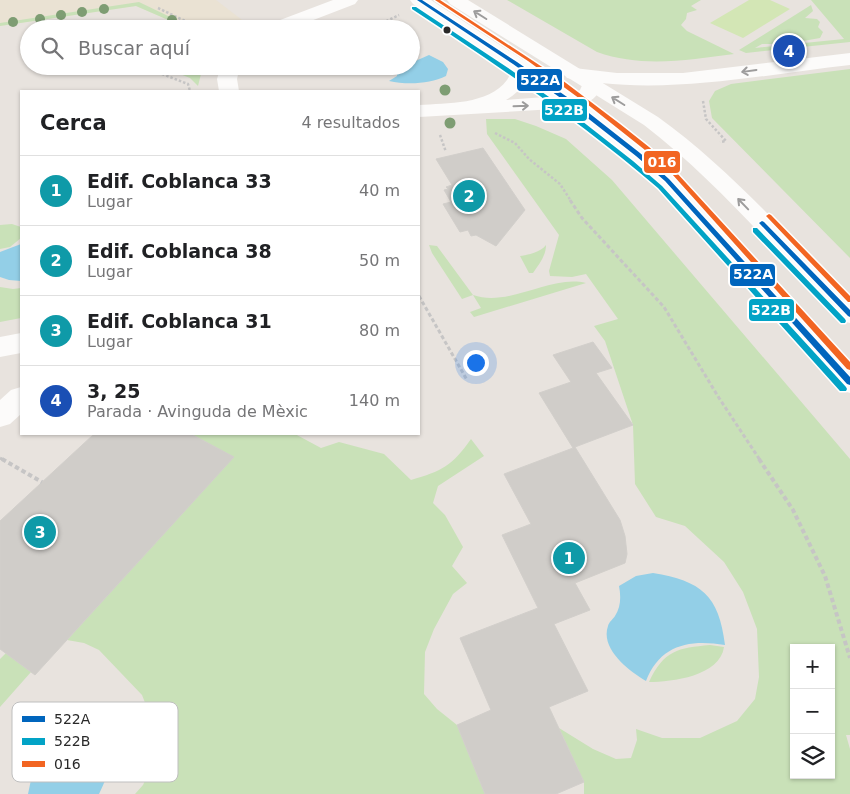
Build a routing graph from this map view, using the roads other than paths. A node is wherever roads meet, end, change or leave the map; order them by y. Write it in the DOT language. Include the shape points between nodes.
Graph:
graph roads {
  1 [pos="349,0"];
  2 [pos="420,0"];
  3 [pos="456,0"];
  4 [pos="297,20"];
  5 [pos="850,59"];
  6 [pos="522,66"];
  7 [pos="574,74"];
  8 [pos="228,75"];
  9 [pos="592,84"];
  10 [pos="229,90"];
  11 [pos="572,102"];
  12 [pos="465,107"];
  13 [pos="420,111"];
  14 [pos="850,314"];
  15 [pos="20,343"];
  16 [pos="0,347"];
  17 [pos="850,382"];
  18 [pos="20,399"];
  19 [pos="0,416"];
  1 -- 4 [label="main road"];
  2 -- 6 [label="main road"];
  7 -- 3 [label="main road, one-way"];
  5 -- 7 [label="main road, one-way" via="683,79 618,79"];
  6 -- 11 [label="main road"];
  6 -- 12 [label="main road" via="520,78 511,88 494,98"];
  7 -- 9 [label="main road"];
  8 -- 10 [label="main road"];
  9 -- 11 [label="main road" via="591,91"];
  14 -- 9 [label="main road, one-way" via="678,141"];
  12 -- 11 [label="main road, one-way"];
  11 -- 17 [label="main road" via="667,180"];
  12 -- 13 [label="main road"];
  15 -- 16 [label="main road"];
  18 -- 19 [label="main road"];
}
